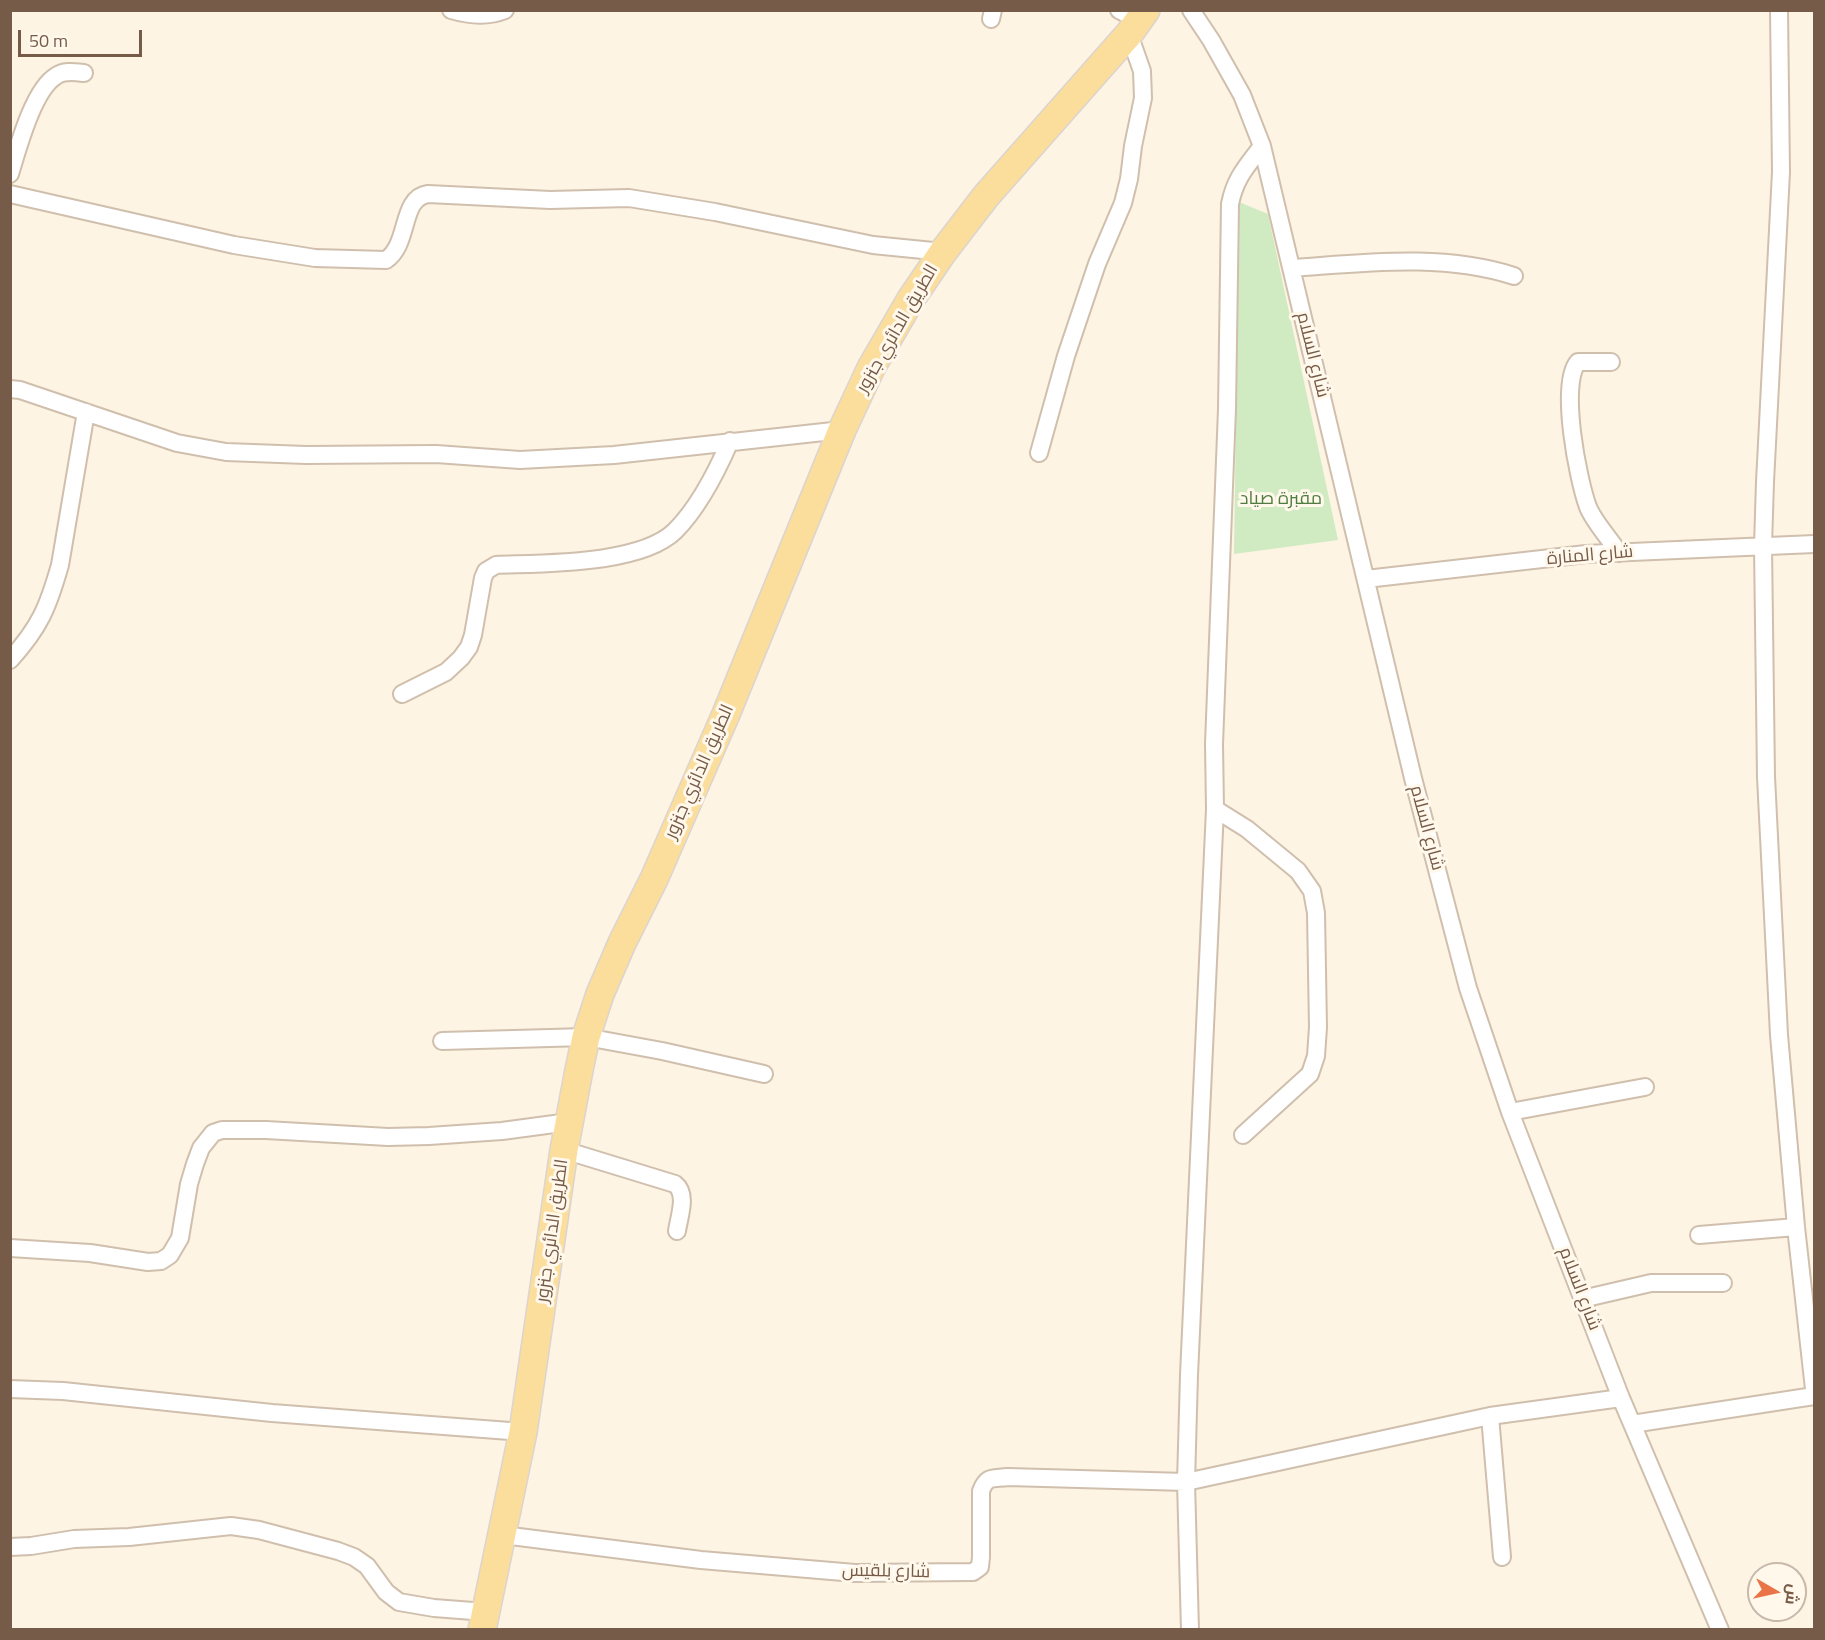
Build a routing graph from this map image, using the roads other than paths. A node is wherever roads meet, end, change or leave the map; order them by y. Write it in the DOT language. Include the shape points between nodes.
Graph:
graph roads {
  1 [pos="451,10"];
  2 [pos="504,10"];
  3 [pos="1191,10"];
  4 [pos="1779,10"];
  5 [pos="1133,19"];
  6 [pos="84,73"];
  7 [pos="1262,146"];
  8 [pos="10,174"];
  9 [pos="10,194"];
  10 [pos="943,252"];
  11 [pos="1292,268"];
  12 [pos="1514,276"];
  13 [pos="1611,362"];
  14 [pos="10,389"];
  15 [pos="86,412"];
  16 [pos="842,430"];
  17 [pos="730,441"];
  18 [pos="1039,453"];
  19 [pos="1815,544"];
  20 [pos="1763,546"];
  21 [pos="1620,553"];
  22 [pos="1366,579"];
  23 [pos="10,660"];
  24 [pos="402,694"];
  25 [pos="1215,809"];
  26 [pos="586,1037"];
  27 [pos="441,1041"];
  28 [pos="764,1074"];
  29 [pos="1645,1088"];
  30 [pos="1510,1112"];
  31 [pos="569,1122"];
  32 [pos="1243,1135"];
  33 [pos="564,1150"];
  34 [pos="1796,1227"];
  35 [pos="677,1231"];
  36 [pos="1699,1235"];
  37 [pos="10,1248"];
  38 [pos="1723,1283"];
  39 [pos="1582,1299"];
  40 [pos="10,1389"];
  41 [pos="1815,1389"];
  42 [pos="1815,1396"];
  43 [pos="1621,1398"];
  44 [pos="1490,1416"];
  45 [pos="1632,1424"];
  46 [pos="523,1432"];
  47 [pos="1186,1482"];
  48 [pos="503,1535"];
  49 [pos="10,1547"];
  50 [pos="1502,1557"];
  51 [pos="484,1621"];
  52 [pos="1190,1629"];
  53 [pos="1720,1629"];
  1 -- 2 [label="street" via="495,14"];
  3 -- 7 [label="street, شارع السلام" via="1242,95"];
  4 -- 20 [label="street" via="1781,171"];
  5 -- 10 [label="main road, الطريق الدائري جنزور"];
  5 -- 18 [label="street" via="1143,98 1130,179 1066,356"];
  6 -- 8 [label="street" via="62,73 48,83 30,115"];
  7 -- 11 [label="street, شارع السلام"];
  7 -- 25 [label="street" via="1240,174 1230,204"];
  9 -- 10 [label="street" via="234,245 315,258 386,260 398,249 412,204 428,194 550,200 628,198 873,245"];
  10 -- 16 [label="main road, الطريق الدائري جنزور" via="871,368"];
  11 -- 12 [label="street" via="1413,260 1490,268"];
  11 -- 22 [label="street, شارع السلام"];
  13 -- 21 [label="street" via="1578,362 1569,395 1576,464 1589,508"];
  14 -- 15 [label="street"];
  15 -- 17 [label="street" via="177,443 226,452 436,454 520,460 614,455"];
  15 -- 23 [label="street" via="53,588 33,633"];
  16 -- 17 [label="street"];
  16 -- 26 [label="main road, الطريق الدائري جنزور" via="761,631 600,994"];
  17 -- 24 [label="street" via="719,468 690,513 659,542 637,552 490,568 483,578 469,647 446,672"];
  19 -- 20 [label="street, شارع المنارة"];
  20 -- 21 [label="street, شارع المنارة"];
  20 -- 34 [label="street" via="1766,777 1778,1023"];
  21 -- 22 [label="street, شارع المنارة"];
  22 -- 30 [label="street, شارع السلام" via="1465,977"];
  25 -- 32 [label="street" via="1247,829 1298,871 1312,891 1316,913 1316,1056 1310,1074"];
  25 -- 47 [label="street"];
  26 -- 27 [label="street"];
  26 -- 28 [label="street"];
  26 -- 31 [label="main road, الطريق الدائري جنزور"];
  29 -- 30 [label="street"];
  30 -- 39 [label="street, شارع السلام"];
  31 -- 33 [label="main road, الطريق الدائري جنزور"];
  31 -- 37 [label="street" via="501,1131 388,1137 222,1130 213,1133 201,1148 189,1184 180,1238 170,1255 148,1262 90,1253"];
  33 -- 35 [label="street" via="675,1184 682,1195"];
  33 -- 46 [label="main road, الطريق الدائري جنزور"];
  34 -- 36 [label="street"];
  34 -- 41 [label="street"];
  38 -- 39 [label="street" via="1651,1283"];
  39 -- 43 [label="street, شارع السلام"];
  40 -- 46 [label="street"];
  42 -- 45 [label="street"];
  43 -- 44 [label="street"];
  43 -- 45 [label="street, شارع السلام"];
  44 -- 47 [label="street"];
  44 -- 50 [label="street"];
  45 -- 53 [label="street, شارع السلام"];
  46 -- 48 [label="main road, الطريق الدائري جنزور"];
  47 -- 48 [label="street, شارع بلقيس" via="989,1479 981,1491 980,1567 973,1572 855,1573 701,1560"];
  47 -- 52 [label="street"];
  48 -- 51 [label="main road, الطريق الدائري جنزور"];
  49 -- 51 [label="street" via="213,1527 250,1528 354,1557 399,1602"];
}
